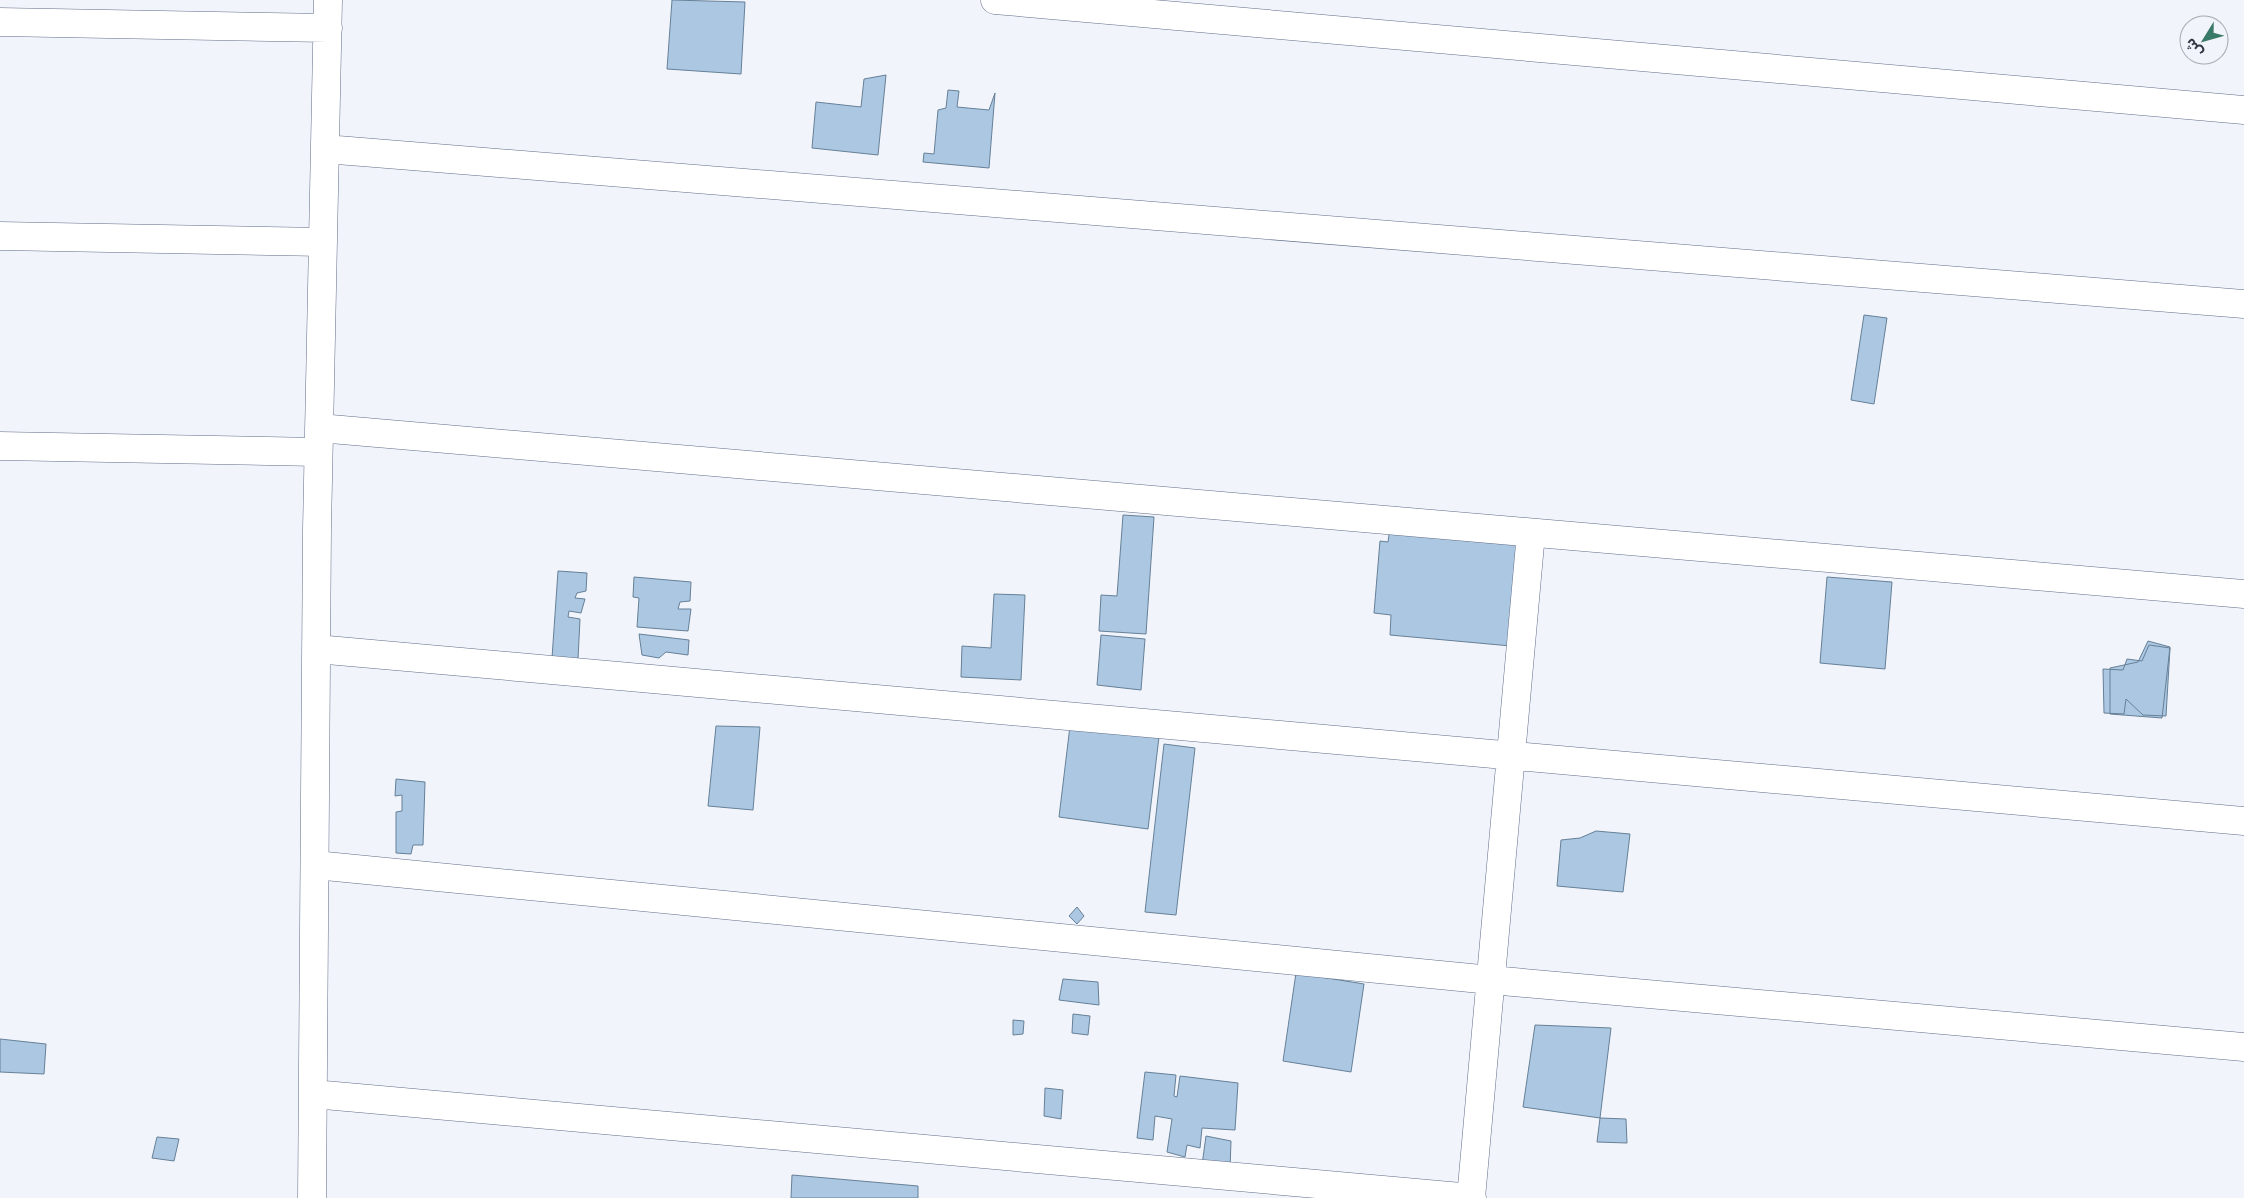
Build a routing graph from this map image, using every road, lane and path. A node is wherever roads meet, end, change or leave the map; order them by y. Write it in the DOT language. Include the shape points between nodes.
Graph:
graph roads {
  1 [pos="328,0"];
  2 [pos="995,0"];
  3 [pos="0,22"];
  4 [pos="328,28"];
  5 [pos="2244,110"];
  6 [pos="325,149"];
  7 [pos="0,236"];
  8 [pos="323,242"];
  9 [pos="2244,304"];
  10 [pos="318,440"];
  11 [pos="0,446"];
  12 [pos="1531,533"];
  13 [pos="2244,594"];
  14 [pos="316,649"];
  15 [pos="1511,754"];
  16 [pos="2244,821"];
  17 [pos="314,865"];
  18 [pos="1491,980"];
  19 [pos="2244,1046"];
  20 [pos="313,1094"];
  21 [pos="312,1198"];
  22 [pos="1472,1198"];
  1 -- 4 [label="street"];
  2 -- 5 [label="street"];
  3 -- 4 [label="street"];
  4 -- 6 [label="street"];
  6 -- 8 [label="street"];
  6 -- 9 [label="street"];
  7 -- 8 [label="street"];
  8 -- 10 [label="street"];
  10 -- 11 [label="street"];
  10 -- 12 [label="street"];
  10 -- 14 [label="street"];
  12 -- 13 [label="street"];
  12 -- 15 [label="street"];
  14 -- 15 [label="street"];
  14 -- 17 [label="street"];
  15 -- 16 [label="street"];
  15 -- 18 [label="street"];
  17 -- 18 [label="street"];
  17 -- 20 [label="street"];
  18 -- 19 [label="street"];
  18 -- 22 [label="street"];
  20 -- 21 [label="street"];
  20 -- 22 [label="street"];
}
